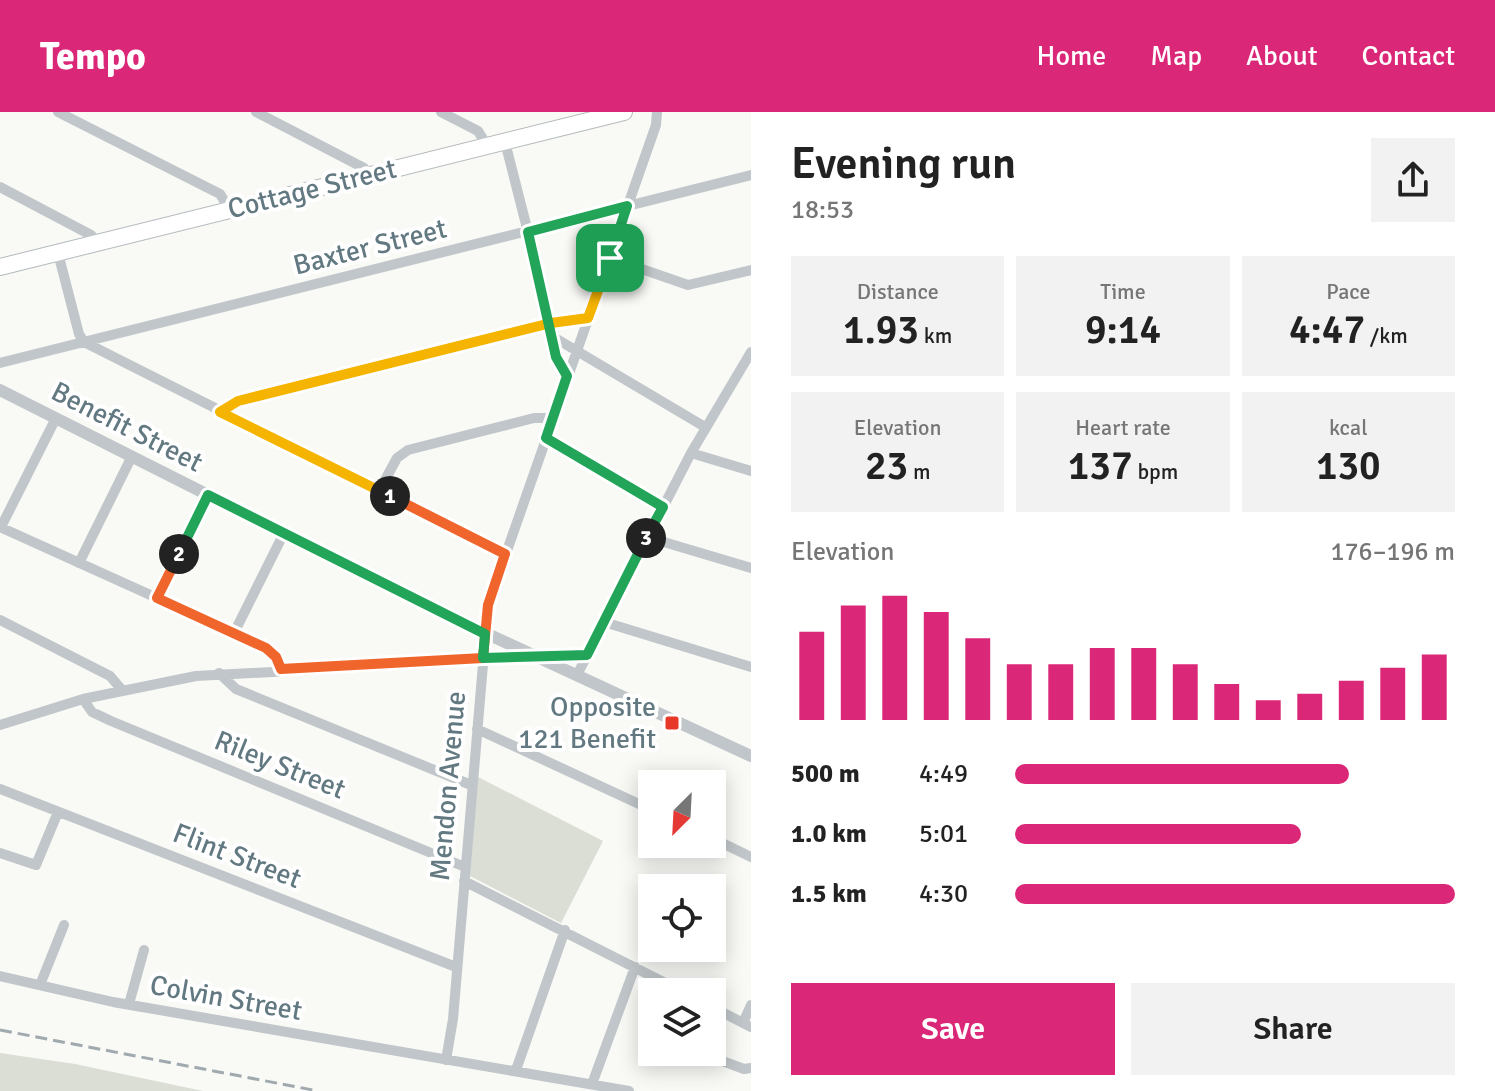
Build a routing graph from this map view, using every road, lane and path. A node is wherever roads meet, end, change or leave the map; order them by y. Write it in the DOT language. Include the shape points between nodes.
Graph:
graph roads {
  1 [pos="58,112"];
  2 [pos="256,112"];
  3 [pos="441,112"];
  4 [pos="624,112"];
  5 [pos="657,112"];
  6 [pos="505,142"];
  7 [pos="488,147"];
  8 [pos="368,174"];
  9 [pos="751,175"];
  10 [pos="0,187"];
  11 [pos="627,206"];
  12 [pos="230,210"];
  13 [pos="528,232"];
  14 [pos="99,243"];
  15 [pos="58,253"];
  16 [pos="610,258"];
  17 [pos="0,267"];
  18 [pos="751,270"];
  19 [pos="588,318"];
  20 [pos="551,323"];
  21 [pos="555,338"];
  22 [pos="84,342"];
  23 [pos="576,351"];
  24 [pos="751,352"];
  25 [pos="0,363"];
  26 [pos="567,376"];
  27 [pos="0,390"];
  28 [pos="220,412"];
  29 [pos="56,418"];
  30 [pos="553,418"];
  31 [pos="705,427"];
  32 [pos="546,438"];
  33 [pos="691,453"];
  34 [pos="132,456"];
  35 [pos="751,471"];
  36 [pos="379,491"];
  37 [pos="208,495"];
  38 [pos="663,507"];
  39 [pos="0,527"];
  40 [pos="284,533"];
  41 [pos="647,537"];
  42 [pos="505,554"];
  43 [pos="79,563"];
  44 [pos="751,568"];
  45 [pos="157,598"];
  46 [pos="0,620"];
  47 [pos="604,622"];
  48 [pos="234,633"];
  49 [pos="485,634"];
  50 [pos="587,655"];
  51 [pos="535,656"];
  52 [pos="483,658"];
  53 [pos="751,667"];
  54 [pos="281,669"];
  55 [pos="219,673"];
  56 [pos="577,675"];
  57 [pos="122,690"];
  58 [pos="83,699"];
  59 [pos="0,725"];
  60 [pos="477,729"];
  61 [pos="751,756"];
  62 [pos="471,785"];
  63 [pos="0,789"];
  64 [pos="638,804"];
  65 [pos="58,812"];
  66 [pos="726,845"];
  67 [pos="0,853"];
  68 [pos="751,857"];
  69 [pos="465,867"];
  70 [pos="464,881"];
  71 [pos="64,925"];
  72 [pos="565,930"];
  73 [pos="144,950"];
  74 [pos="456,967"];
  75 [pos="635,967"];
  76 [pos="0,976"];
  77 [pos="656,978"];
  78 [pos="40,985"];
  79 [pos="129,1004"];
  80 [pos="751,1005"];
  81 [pos="726,1014"];
  82 [pos="747,1025"];
  83 [pos="446,1060"];
  84 [pos="726,1062"];
  85 [pos="751,1068"];
  86 [pos="516,1070"];
  87 [pos="592,1084"];
  88 [pos="629,1091"];
  1 -- 12 [label="street" via="220,194"];
  2 -- 8 [label="street"];
  3 -- 7 [label="street" via="478,131"];
  4 -- 6 [label="main road, Cottage Street"];
  5 -- 11 [label="street, Mendon Avenue"];
  6 -- 7 [label="main road, Cottage Street"];
  6 -- 13 [label="street"];
  7 -- 8 [label="main road, Cottage Street"];
  8 -- 12 [label="main road, Cottage Street"];
  9 -- 11 [label="street, Baxter Street"];
  10 -- 14 [label="street"];
  11 -- 13 [label="street, Baxter Street"];
  11 -- 16 [label="street, Mendon Avenue"];
  12 -- 14 [label="main road, Cottage Street"];
  13 -- 20 [label="street"];
  13 -- 22 [label="street, Baxter Street"];
  14 -- 15 [label="main road, Cottage Street"];
  15 -- 17 [label="main road, Cottage Street"];
  15 -- 22 [label="street"];
  16 -- 18 [label="street" via="688,285"];
  16 -- 19 [label="street, Mendon Avenue"];
  19 -- 20 [label="street"];
  19 -- 23 [label="street, Mendon Avenue"];
  20 -- 21 [label="street"];
  20 -- 28 [label="street" via="238,401"];
  21 -- 23 [label="street"];
  21 -- 26 [label="street" via="556,357"];
  22 -- 25 [label="street, Baxter Street"];
  22 -- 28 [label="street"];
  23 -- 26 [label="street, Mendon Avenue"];
  23 -- 31 [label="street"];
  24 -- 31 [label="street"];
  26 -- 30 [label="street, Mendon Avenue"];
  27 -- 29 [label="street, Benefit Street"];
  28 -- 36 [label="street"];
  29 -- 34 [label="street, Benefit Street"];
  29 -- 39 [label="street"];
  30 -- 32 [label="street, Mendon Avenue"];
  30 -- 36 [label="street" via="534,418 408,450 397,458"];
  31 -- 33 [label="street"];
  32 -- 38 [label="street"];
  32 -- 42 [label="street, Mendon Avenue"];
  33 -- 35 [label="street"];
  33 -- 38 [label="street"];
  34 -- 37 [label="street, Benefit Street"];
  34 -- 43 [label="street"];
  36 -- 42 [label="street"];
  37 -- 40 [label="street, Benefit Street"];
  37 -- 45 [label="street"];
  38 -- 41 [label="street"];
  39 -- 43 [label="street"];
  40 -- 48 [label="street"];
  40 -- 49 [label="street, Benefit Street"];
  41 -- 44 [label="street"];
  41 -- 47 [label="street"];
  42 -- 49 [label="street, Mendon Avenue"];
  43 -- 45 [label="street"];
  45 -- 48 [label="street"];
  46 -- 57 [label="street" via="110,676"];
  47 -- 50 [label="street"];
  47 -- 53 [label="street"];
  48 -- 54 [label="street" via="272,652"];
  49 -- 51 [label="street, Benefit Street"];
  49 -- 52 [label="street, Mendon Avenue"];
  50 -- 51 [label="street"];
  50 -- 56 [label="street"];
  51 -- 52 [label="street"];
  51 -- 56 [label="street, Benefit Street"];
  52 -- 54 [label="street"];
  52 -- 60 [label="street, Mendon Avenue"];
  54 -- 55 [label="street"];
  55 -- 57 [label="street"];
  55 -- 62 [label="street" via="236,689"];
  56 -- 61 [label="street, Benefit Street"];
  57 -- 58 [label="street"];
  58 -- 59 [label="street"];
  58 -- 69 [label="street, Riley Street" via="104,718"];
  60 -- 62 [label="street, Mendon Avenue"];
  60 -- 64 [label="street"];
  62 -- 69 [label="street, Mendon Avenue"];
  63 -- 65 [label="street, Flint Street"];
  65 -- 67 [label="street" via="36,865"];
  65 -- 74 [label="street, Flint Street"];
  66 -- 68 [label="street"];
  69 -- 70 [label="street, Mendon Avenue"];
  70 -- 72 [label="street"];
  70 -- 74 [label="street, Mendon Avenue"];
  71 -- 78 [label="street"];
  72 -- 75 [label="street"];
  72 -- 86 [label="street"];
  73 -- 79 [label="street"];
  74 -- 83 [label="street, Mendon Avenue"];
  75 -- 77 [label="street"];
  75 -- 87 [label="street"];
  76 -- 78 [label="street, Colvin Street"];
  78 -- 79 [label="street, Colvin Street"];
  79 -- 83 [label="street, Colvin Street"];
  80 -- 82 [label="street"];
  81 -- 82 [label="street"];
  83 -- 86 [label="street, Colvin Street"];
  84 -- 85 [label="street"];
  86 -- 87 [label="street, Colvin Street"];
  87 -- 88 [label="street, Colvin Street"];
}
